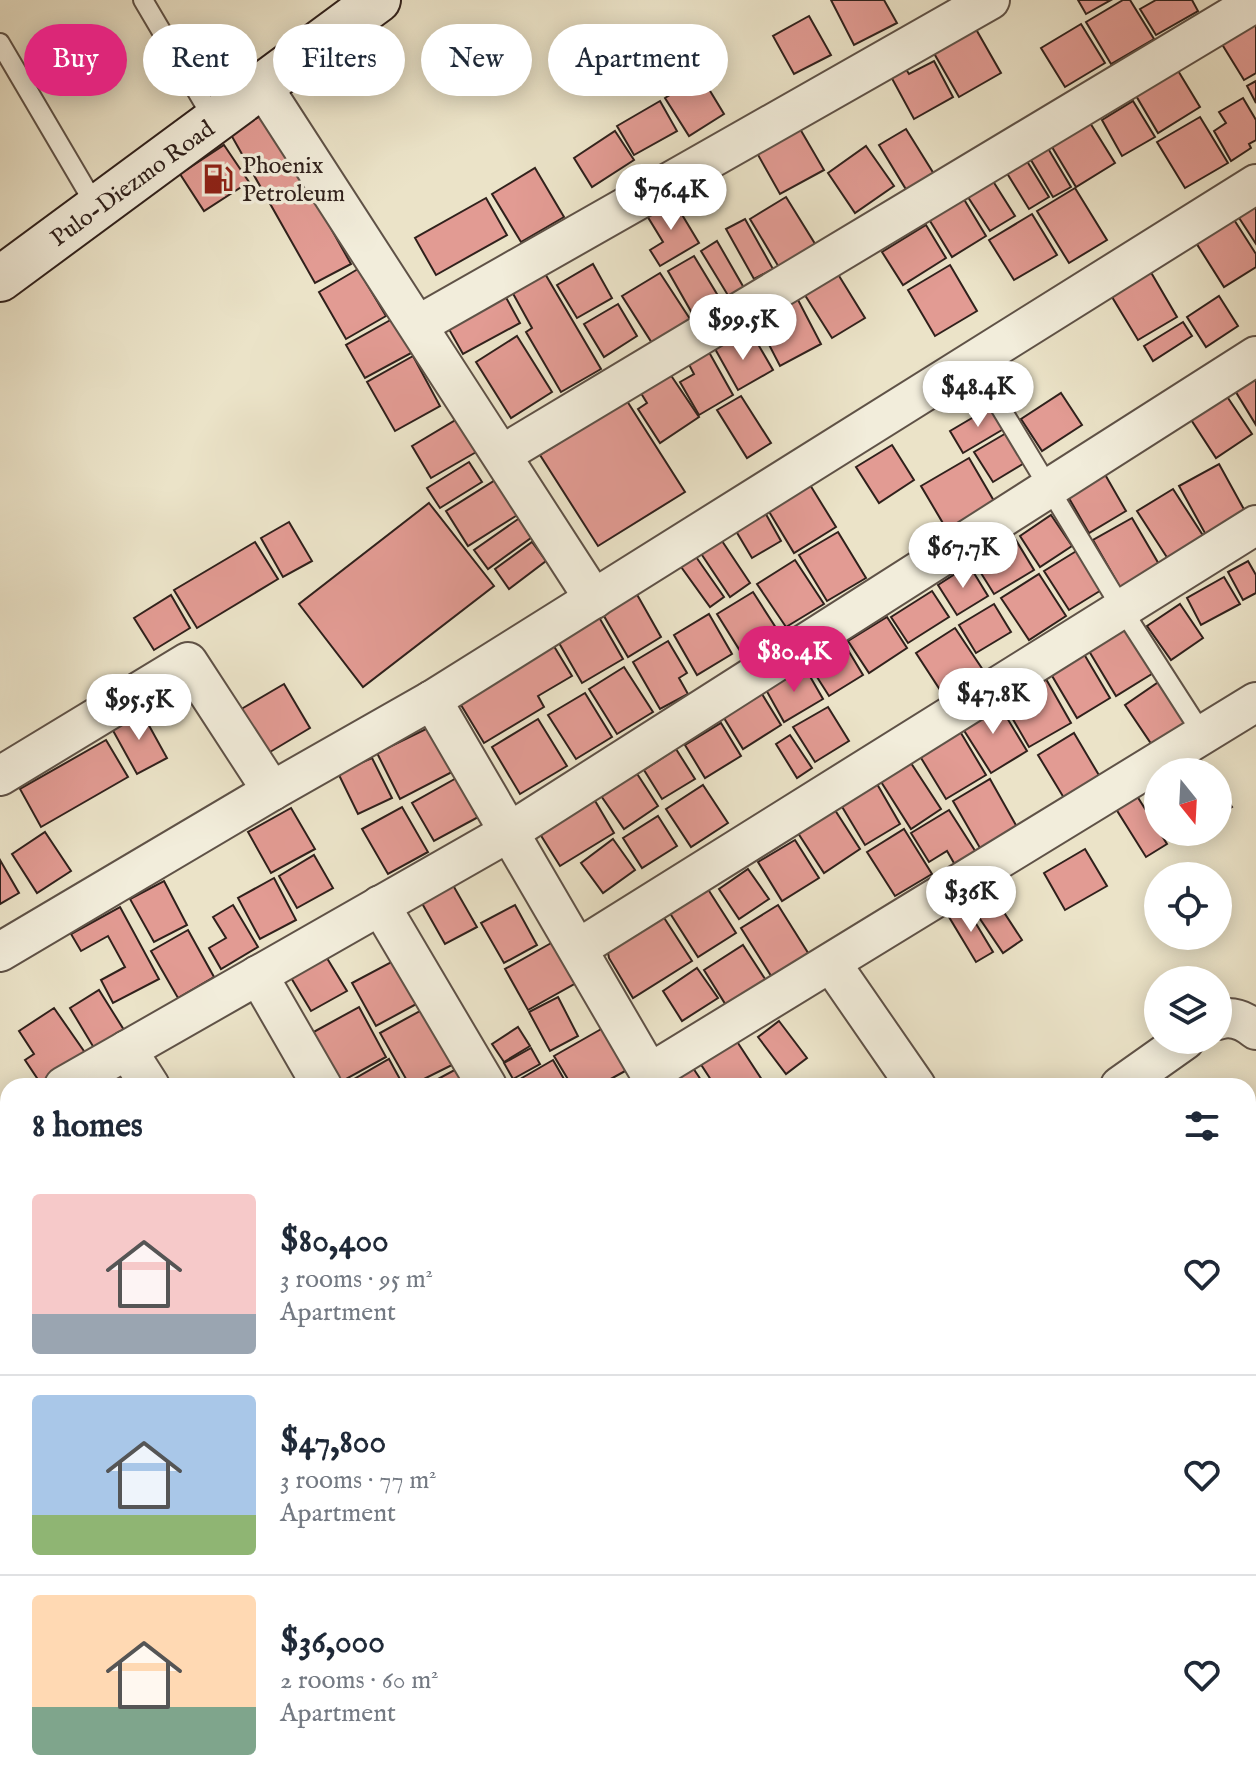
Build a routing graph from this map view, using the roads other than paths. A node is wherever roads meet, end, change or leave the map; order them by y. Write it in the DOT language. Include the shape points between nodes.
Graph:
graph roads {
  1 [pos="143,0"];
  2 [pos="378,0"];
  3 [pos="990,0"];
  4 [pos="1256,2"];
  5 [pos="0,43"];
  6 [pos="263,87"];
  7 [pos="215,122"];
  8 [pos="1256,184"];
  9 [pos="97,208"];
  10 [pos="0,279"];
  11 [pos="418,325"];
  12 [pos="1256,356"];
  13 [pos="973,362"];
  14 [pos="503,454"];
  15 [pos="1048,489"];
  16 [pos="1256,525"];
  17 [pos="594,599"];
  18 [pos="1122,609"];
  19 [pos="432,700"];
  20 [pos="1256,702"];
  21 [pos="1203,735"];
  22 [pos="0,776"];
  23 [pos="272,791"];
  24 [pos="511,831"];
  25 [pos="380,905"];
  26 [pos="579,948"];
  27 [pos="0,952"];
  28 [pos="831,963"];
  29 [pos="258,975"];
  30 [pos="1232,1018"];
  31 [pos="1256,1030"];
  32 [pos="127,1050"];
  33 [pos="1165,1054"];
  34 [pos="78,1078"];
  35 [pos="145,1078"];
  36 [pos="317,1078"];
  37 [pos="482,1078"];
  38 [pos="653,1078"];
  39 [pos="656,1078"];
  40 [pos="910,1078"];
  41 [pos="1131,1078"];
  1 -- 7 [label="lane"];
  2 -- 6 [label="main road, Pulo-Diezmo Road"];
  3 -- 11 [label="street"];
  4 -- 14 [label="street"];
  5 -- 9 [label="lane"];
  6 -- 7 [label="main road, Pulo-Diezmo Road"];
  6 -- 11 [label="street"];
  7 -- 9 [label="main road, Pulo-Diezmo Road"];
  8 -- 13 [label="street"];
  9 -- 10 [label="main road, Pulo-Diezmo Road"];
  11 -- 14 [label="street"];
  12 -- 15 [label="street"];
  13 -- 15 [label="lane"];
  13 -- 17 [label="street"];
  14 -- 17 [label="street"];
  15 -- 18 [label="lane"];
  15 -- 24 [label="street"];
  16 -- 18 [label="street"];
  17 -- 19 [label="street"];
  18 -- 21 [label="lane"];
  18 -- 26 [label="street"];
  19 -- 23 [label="street"];
  19 -- 24 [label="street"];
  20 -- 21 [label="street"];
  21 -- 28 [label="street"];
  22 -- 23 [label="street" via="188,662"];
  23 -- 27 [label="street"];
  24 -- 25 [label="street"];
  24 -- 26 [label="street"];
  25 -- 29 [label="street"];
  25 -- 37 [label="street"];
  26 -- 38 [label="street"];
  28 -- 39 [label="street"];
  28 -- 40 [label="street"];
  29 -- 32 [label="street"];
  29 -- 36 [label="street"];
  30 -- 31 [label="street"];
  32 -- 34 [label="street"];
  32 -- 35 [label="street"];
  33 -- 41 [label="street"];
}
